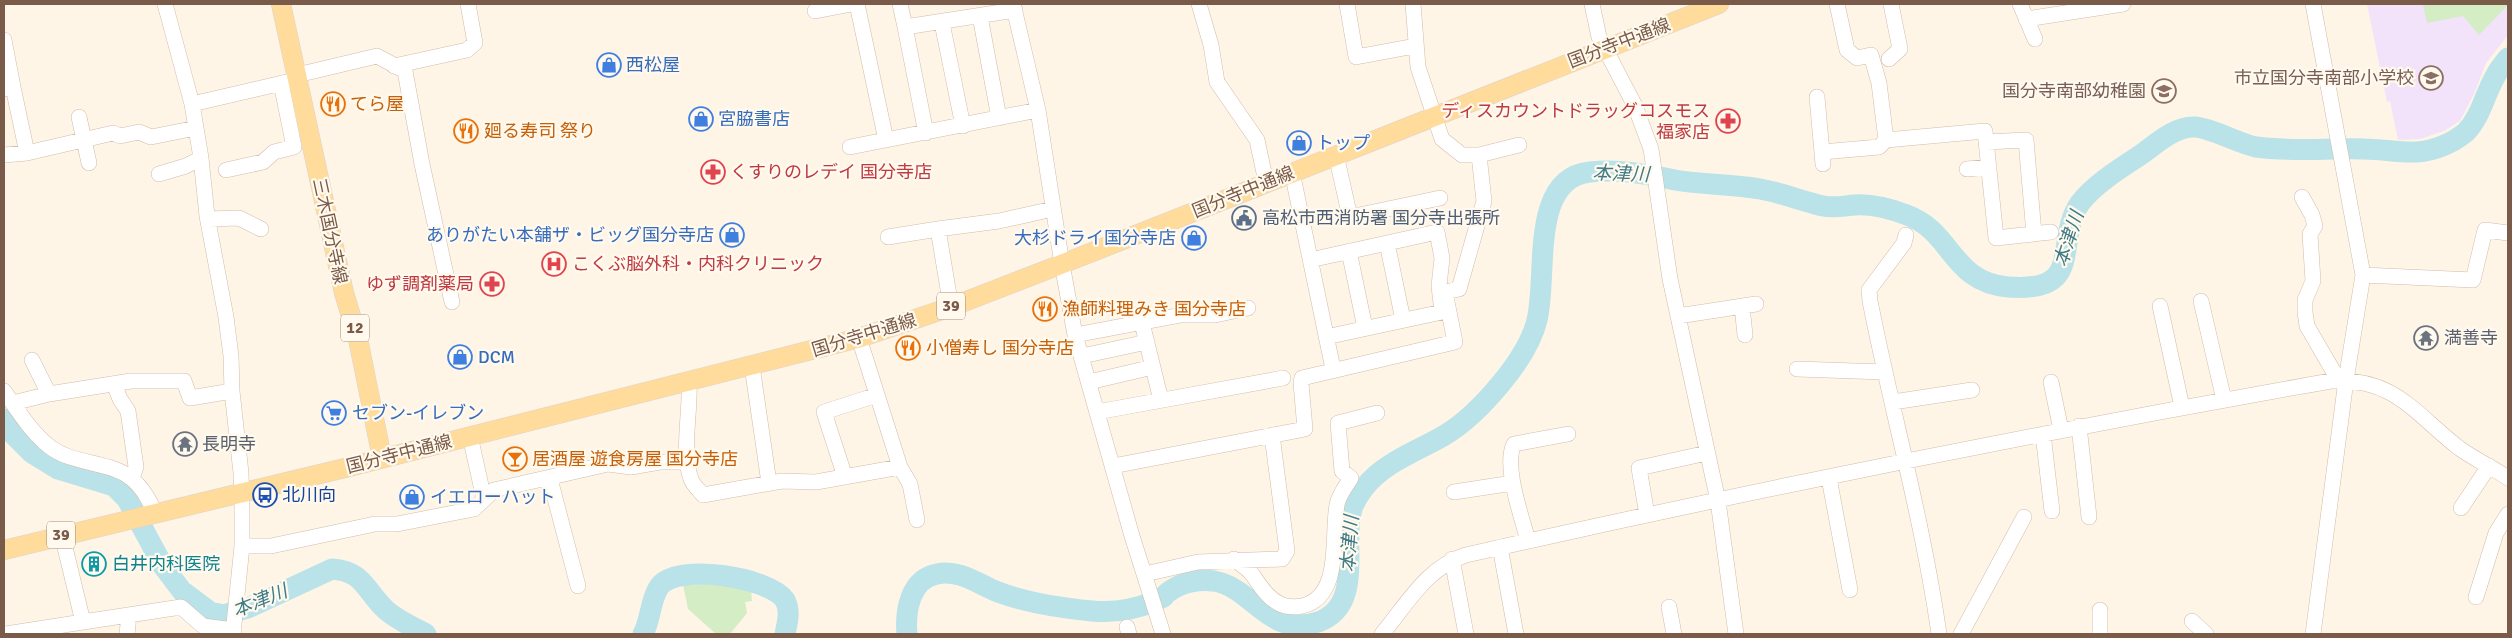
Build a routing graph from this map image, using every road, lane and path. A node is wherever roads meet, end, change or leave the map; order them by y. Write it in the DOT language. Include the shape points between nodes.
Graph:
graph roads {
  1 [pos="165,4"];
  2 [pos="281,4"];
  3 [pos="468,4"];
  4 [pos="852,4"];
  5 [pos="857,4"];
  6 [pos="900,4"];
  7 [pos="1199,4"];
  8 [pos="1347,4"];
  9 [pos="1413,4"];
  10 [pos="1592,4"];
  11 [pos="1719,4"];
  12 [pos="1837,4"];
  13 [pos="1891,4"];
  14 [pos="2020,4"];
  15 [pos="2123,4"];
  16 [pos="2313,4"];
  17 [pos="1014,7"];
  18 [pos="815,11"];
  19 [pos="980,16"];
  20 [pos="2026,19"];
  21 [pos="942,23"];
  22 [pos="906,27"];
  23 [pos="4,40"];
  24 [pos="2036,40"];
  25 [pos="1415,46"];
  26 [pos="1604,48"];
  27 [pos="1889,60"];
  28 [pos="394,66"];
  29 [pos="292,79"];
  30 [pos="8,88"];
  31 [pos="1817,97"];
  32 [pos="192,104"];
  33 [pos="1038,110"];
  34 [pos="1436,115"];
  35 [pos="79,117"];
  36 [pos="999,118"];
  37 [pos="963,126"];
  38 [pos="196,128"];
  39 [pos="926,133"];
  40 [pos="84,140"];
  41 [pos="886,140"];
  42 [pos="1886,140"];
  43 [pos="1986,142"];
  44 [pos="1519,145"];
  45 [pos="850,147"];
  46 [pos="27,153"];
  47 [pos="4,155"];
  48 [pos="1336,155"];
  49 [pos="1479,155"];
  50 [pos="201,158"];
  51 [pos="89,163"];
  52 [pos="1989,167"];
  53 [pos="226,170"];
  54 [pos="1967,170"];
  55 [pos="1292,172"];
  56 [pos="159,174"];
  57 [pos="1266,182"];
  58 [pos="2302,197"];
  59 [pos="1440,198"];
  60 [pos="1053,209"];
  61 [pos="208,219"];
  62 [pos="260,229"];
  63 [pos="938,229"];
  64 [pos="2051,232"];
  65 [pos="2508,233"];
  66 [pos="2034,234"];
  67 [pos="1906,235"];
  68 [pos="888,237"];
  69 [pos="1387,243"];
  70 [pos="1350,251"];
  71 [pos="1310,260"];
  72 [pos="1062,264"];
  73 [pos="2363,275"];
  74 [pos="2201,301"];
  75 [pos="452,302"];
  76 [pos="2160,306"];
  77 [pos="950,307"];
  78 [pos="1248,308"];
  79 [pos="1678,316"];
  80 [pos="1403,320"];
  81 [pos="1142,323"];
  82 [pos="1366,328"];
  83 [pos="1745,335"];
  84 [pos="1076,336"];
  85 [pos="1326,336"];
  86 [pos="859,338"];
  87 [pos="1147,342"];
  88 [pos="1082,356"];
  89 [pos="32,360"];
  90 [pos="1332,364"];
  91 [pos="752,366"];
  92 [pos="1153,367"];
  93 [pos="1797,369"];
  94 [pos="1884,372"];
  95 [pos="1283,378"];
  96 [pos="2343,380"];
  97 [pos="689,382"];
  98 [pos="1089,382"];
  99 [pos="2051,382"];
  100 [pos="114,384"];
  101 [pos="1972,390"];
  102 [pos="232,391"];
  103 [pos="48,394"];
  104 [pos="877,395"];
  105 [pos="8,397"];
  106 [pos="1161,400"];
  107 [pos="2224,400"];
  108 [pos="1893,402"];
  109 [pos="2182,407"];
  110 [pos="1097,412"];
  111 [pos="1377,413"];
  112 [pos="2078,426"];
  113 [pos="2061,430"];
  114 [pos="1568,434"];
  115 [pos="2043,434"];
  116 [pos="1272,435"];
  117 [pos="470,436"];
  118 [pos="1707,453"];
  119 [pos="382,458"];
  120 [pos="689,462"];
  121 [pos="1906,462"];
  122 [pos="1113,466"];
  123 [pos="2490,466"];
  124 [pos="900,467"];
  125 [pos="2507,475"];
  126 [pos="845,477"];
  127 [pos="132,478"];
  128 [pos="550,478"];
  129 [pos="1829,478"];
  130 [pos="769,483"];
  131 [pos="1513,483"];
  132 [pos="242,492"];
  133 [pos="1454,492"];
  134 [pos="484,499"];
  135 [pos="1718,501"];
  136 [pos="2461,508"];
  137 [pos="2052,511"];
  138 [pos="155,514"];
  139 [pos="2508,514"];
  140 [pos="1647,515"];
  141 [pos="2024,517"];
  142 [pos="2089,517"];
  143 [pos="917,520"];
  144 [pos="62,535"];
  145 [pos="1528,541"];
  146 [pos="242,546"];
  147 [pos="1500,547"];
  148 [pos="4,550"];
  149 [pos="1234,559"];
  150 [pos="1452,559"];
  151 [pos="1145,574"];
  152 [pos="578,586"];
  153 [pos="1850,590"];
  154 [pos="2476,597"];
  155 [pos="1669,607"];
  156 [pos="2100,610"];
  157 [pos="129,615"];
  158 [pos="2192,621"];
  159 [pos="83,622"];
  160 [pos="234,629"];
  161 [pos="6,634"];
  162 [pos="127,634"];
  163 [pos="1163,634"];
  164 [pos="1382,634"];
  165 [pos="1466,634"];
  166 [pos="1516,634"];
  167 [pos="1674,634"];
  168 [pos="1736,634"];
  169 [pos="1939,634"];
  170 [pos="1961,634"];
  171 [pos="2100,634"];
  172 [pos="2206,634"];
  173 [pos="2313,634"];
  1 -- 32 [label="street"];
  2 -- 29 [label="main road, 三木国分寺線 / 12"];
  3 -- 28 [label="street" via="475,43 467,50"];
  4 -- 18 [label="street"];
  5 -- 41 [label="street"];
  6 -- 22 [label="street"];
  7 -- 57 [label="street" via="1217,82 1257,140"];
  8 -- 25 [label="street" via="1356,56"];
  9 -- 25 [label="street"];
  10 -- 26 [label="street"];
  11 -- 26 [label="main road, 国分寺中通線 / 39"];
  12 -- 42 [label="street" via="1847,50 1858,58 1871,55 1879,83"];
  13 -- 27 [label="street" via="1900,49"];
  14 -- 20 [label="street"];
  15 -- 20 [label="street"];
  16 -- 73 [label="street"];
  17 -- 19 [label="street"];
  17 -- 33 [label="street"];
  19 -- 21 [label="street"];
  19 -- 36 [label="street"];
  20 -- 24 [label="street"];
  21 -- 22 [label="street"];
  21 -- 37 [label="street"];
  22 -- 39 [label="street"];
  23 -- 30 [label="street"];
  25 -- 34 [label="street" via="1418,66"];
  26 -- 34 [label="main road, 国分寺中通線 / 39"];
  26 -- 79 [label="street" via="1635,106 1653,160"];
  28 -- 29 [label="street" via="377,56"];
  28 -- 75 [label="street" via="405,71"];
  29 -- 32 [label="street"];
  29 -- 53 [label="street" via="294,147 274,152 249,171"];
  29 -- 119 [label="main road, 三木国分寺線 / 12" via="358,339"];
  30 -- 46 [label="street"];
  31 -- 42 [label="street" via="1823,158 1879,147"];
  32 -- 38 [label="street"];
  33 -- 36 [label="street"];
  33 -- 60 [label="street"];
  34 -- 48 [label="main road, 国分寺中通線 / 39"];
  34 -- 49 [label="street" via="1442,139 1462,155"];
  35 -- 40 [label="street"];
  36 -- 37 [label="street"];
  37 -- 39 [label="street"];
  38 -- 40 [label="street" via="151,137 139,132 120,136 113,133"];
  38 -- 50 [label="street"];
  39 -- 41 [label="street"];
  40 -- 46 [label="street"];
  40 -- 51 [label="street"];
  41 -- 45 [label="street"];
  42 -- 43 [label="street" via="1985,131"];
  43 -- 52 [label="street"];
  43 -- 66 [label="street" via="2026,140"];
  44 -- 49 [label="street"];
  46 -- 47 [label="street"];
  48 -- 55 [label="main road, 国分寺中通線 / 39"];
  48 -- 59 [label="street" via="1350,217"];
  49 -- 116 [label="street" via="1484,201 1459,289 1445,292 1455,342 1302,378 1305,429"];
  50 -- 56 [label="street"];
  50 -- 61 [label="street"];
  52 -- 54 [label="street"];
  52 -- 66 [label="street" via="1996,238"];
  55 -- 57 [label="main road, 国分寺中通線 / 39"];
  55 -- 71 [label="street"];
  57 -- 72 [label="main road, 国分寺中通線 / 39"];
  58 -- 96 [label="street" via="2315,226 2310,234 2313,281 2305,300 2307,326"];
  60 -- 63 [label="street" via="999,221"];
  60 -- 72 [label="street"];
  61 -- 62 [label="street" via="239,218"];
  61 -- 102 [label="street" via="226,317"];
  63 -- 68 [label="street"];
  63 -- 77 [label="street"];
  64 -- 66 [label="street"];
  65 -- 73 [label="street" via="2485,230 2473,280"];
  67 -- 94 [label="street" via="1904,243 1869,290"];
  69 -- 70 [label="street"];
  69 -- 80 [label="street"];
  69 -- 80 [label="street" via="1437,232 1442,258 1439,286 1442,312"];
  70 -- 71 [label="street"];
  70 -- 82 [label="street"];
  71 -- 85 [label="street"];
  72 -- 77 [label="main road, 国分寺中通線 / 39"];
  72 -- 84 [label="street"];
  73 -- 96 [label="street"];
  74 -- 107 [label="street"];
  76 -- 109 [label="street"];
  77 -- 86 [label="main road, 国分寺中通線 / 39"];
  78 -- 81 [label="street"];
  79 -- 83 [label="street" via="1749,305"];
  79 -- 118 [label="street"];
  80 -- 82 [label="street"];
  81 -- 84 [label="street"];
  81 -- 87 [label="street"];
  82 -- 85 [label="street"];
  84 -- 88 [label="street"];
  85 -- 90 [label="street"];
  86 -- 91 [label="main road, 国分寺中通線 / 39"];
  86 -- 104 [label="street"];
  87 -- 88 [label="street"];
  87 -- 92 [label="street"];
  88 -- 98 [label="street"];
  89 -- 103 [label="street"];
  91 -- 97 [label="main road, 国分寺中通線 / 39"];
  91 -- 130 [label="street"];
  92 -- 98 [label="street"];
  92 -- 106 [label="street"];
  93 -- 94 [label="street"];
  94 -- 108 [label="street"];
  95 -- 106 [label="street"];
  96 -- 107 [label="street"];
  96 -- 123 [label="street" via="2389,390 2461,449"];
  96 -- 173 [label="street"];
  97 -- 117 [label="main road, 国分寺中通線 / 39"];
  97 -- 120 [label="street"];
  98 -- 110 [label="street"];
  99 -- 113 [label="street"];
  100 -- 102 [label="street" via="184,381 190,398"];
  100 -- 103 [label="street"];
  100 -- 127 [label="street" via="128,411 136,467"];
  101 -- 108 [label="street"];
  102 -- 132 [label="street"];
  103 -- 105 [label="street"];
  104 -- 124 [label="street"];
  104 -- 126 [label="street" via="824,412"];
  105 -- 127 [label="street" via="27,424 51,448 73,459 106,467"];
  106 -- 110 [label="street"];
  107 -- 109 [label="street"];
  108 -- 121 [label="street"];
  109 -- 112 [label="street"];
  110 -- 122 [label="street"];
  111 -- 149 [label="street" via="1338,423 1342,472 1350,478 1337,502 1332,575 1312,604 1297,607 1281,605 1270,597 1251,572"];
  112 -- 113 [label="street"];
  112 -- 142 [label="street"];
  113 -- 115 [label="street"];
  114 -- 131 [label="street" via="1514,444 1510,452"];
  115 -- 121 [label="street"];
  115 -- 137 [label="street"];
  116 -- 122 [label="street"];
  116 -- 149 [label="street" via="1287,551 1282,560"];
  117 -- 119 [label="main road, 国分寺中通線 / 39"];
  117 -- 134 [label="street"];
  118 -- 135 [label="street"];
  118 -- 140 [label="street" via="1639,468"];
  119 -- 132 [label="main road, 国分寺中通線 / 39"];
  120 -- 128 [label="street" via="631,467 608,464"];
  120 -- 130 [label="street" via="691,479 703,495"];
  121 -- 129 [label="street"];
  121 -- 169 [label="street"];
  122 -- 151 [label="street"];
  123 -- 125 [label="street"];
  123 -- 136 [label="street"];
  124 -- 126 [label="street"];
  124 -- 143 [label="street" via="910,484"];
  126 -- 130 [label="street" via="816,482"];
  127 -- 138 [label="street"];
  128 -- 134 [label="street" via="494,490"];
  128 -- 152 [label="street"];
  129 -- 135 [label="street"];
  129 -- 153 [label="street"];
  131 -- 133 [label="street"];
  131 -- 145 [label="street"];
  132 -- 138 [label="main road, 国分寺中通線 / 39"];
  132 -- 146 [label="street"];
  134 -- 146 [label="street" via="474,509 397,524 375,524 271,546"];
  135 -- 140 [label="street"];
  135 -- 168 [label="street"];
  138 -- 144 [label="main road, 国分寺中通線 / 39"];
  139 -- 154 [label="street" via="2496,533"];
  140 -- 145 [label="street"];
  141 -- 170 [label="street"];
  144 -- 148 [label="main road, 国分寺中通線 / 39"];
  144 -- 159 [label="street"];
  145 -- 147 [label="street"];
  146 -- 160 [label="street"];
  147 -- 150 [label="street"];
  147 -- 166 [label="street"];
  149 -- 151 [label="street" via="1198,562"];
  150 -- 164 [label="street" via="1423,582"];
  150 -- 165 [label="street"];
  151 -- 163 [label="street"];
  155 -- 167 [label="street"];
  156 -- 171 [label="street"];
  157 -- 159 [label="street"];
  157 -- 160 [label="street" via="180,607 203,626"];
  157 -- 162 [label="street"];
  158 -- 172 [label="street"];
  159 -- 161 [label="street"];
}
